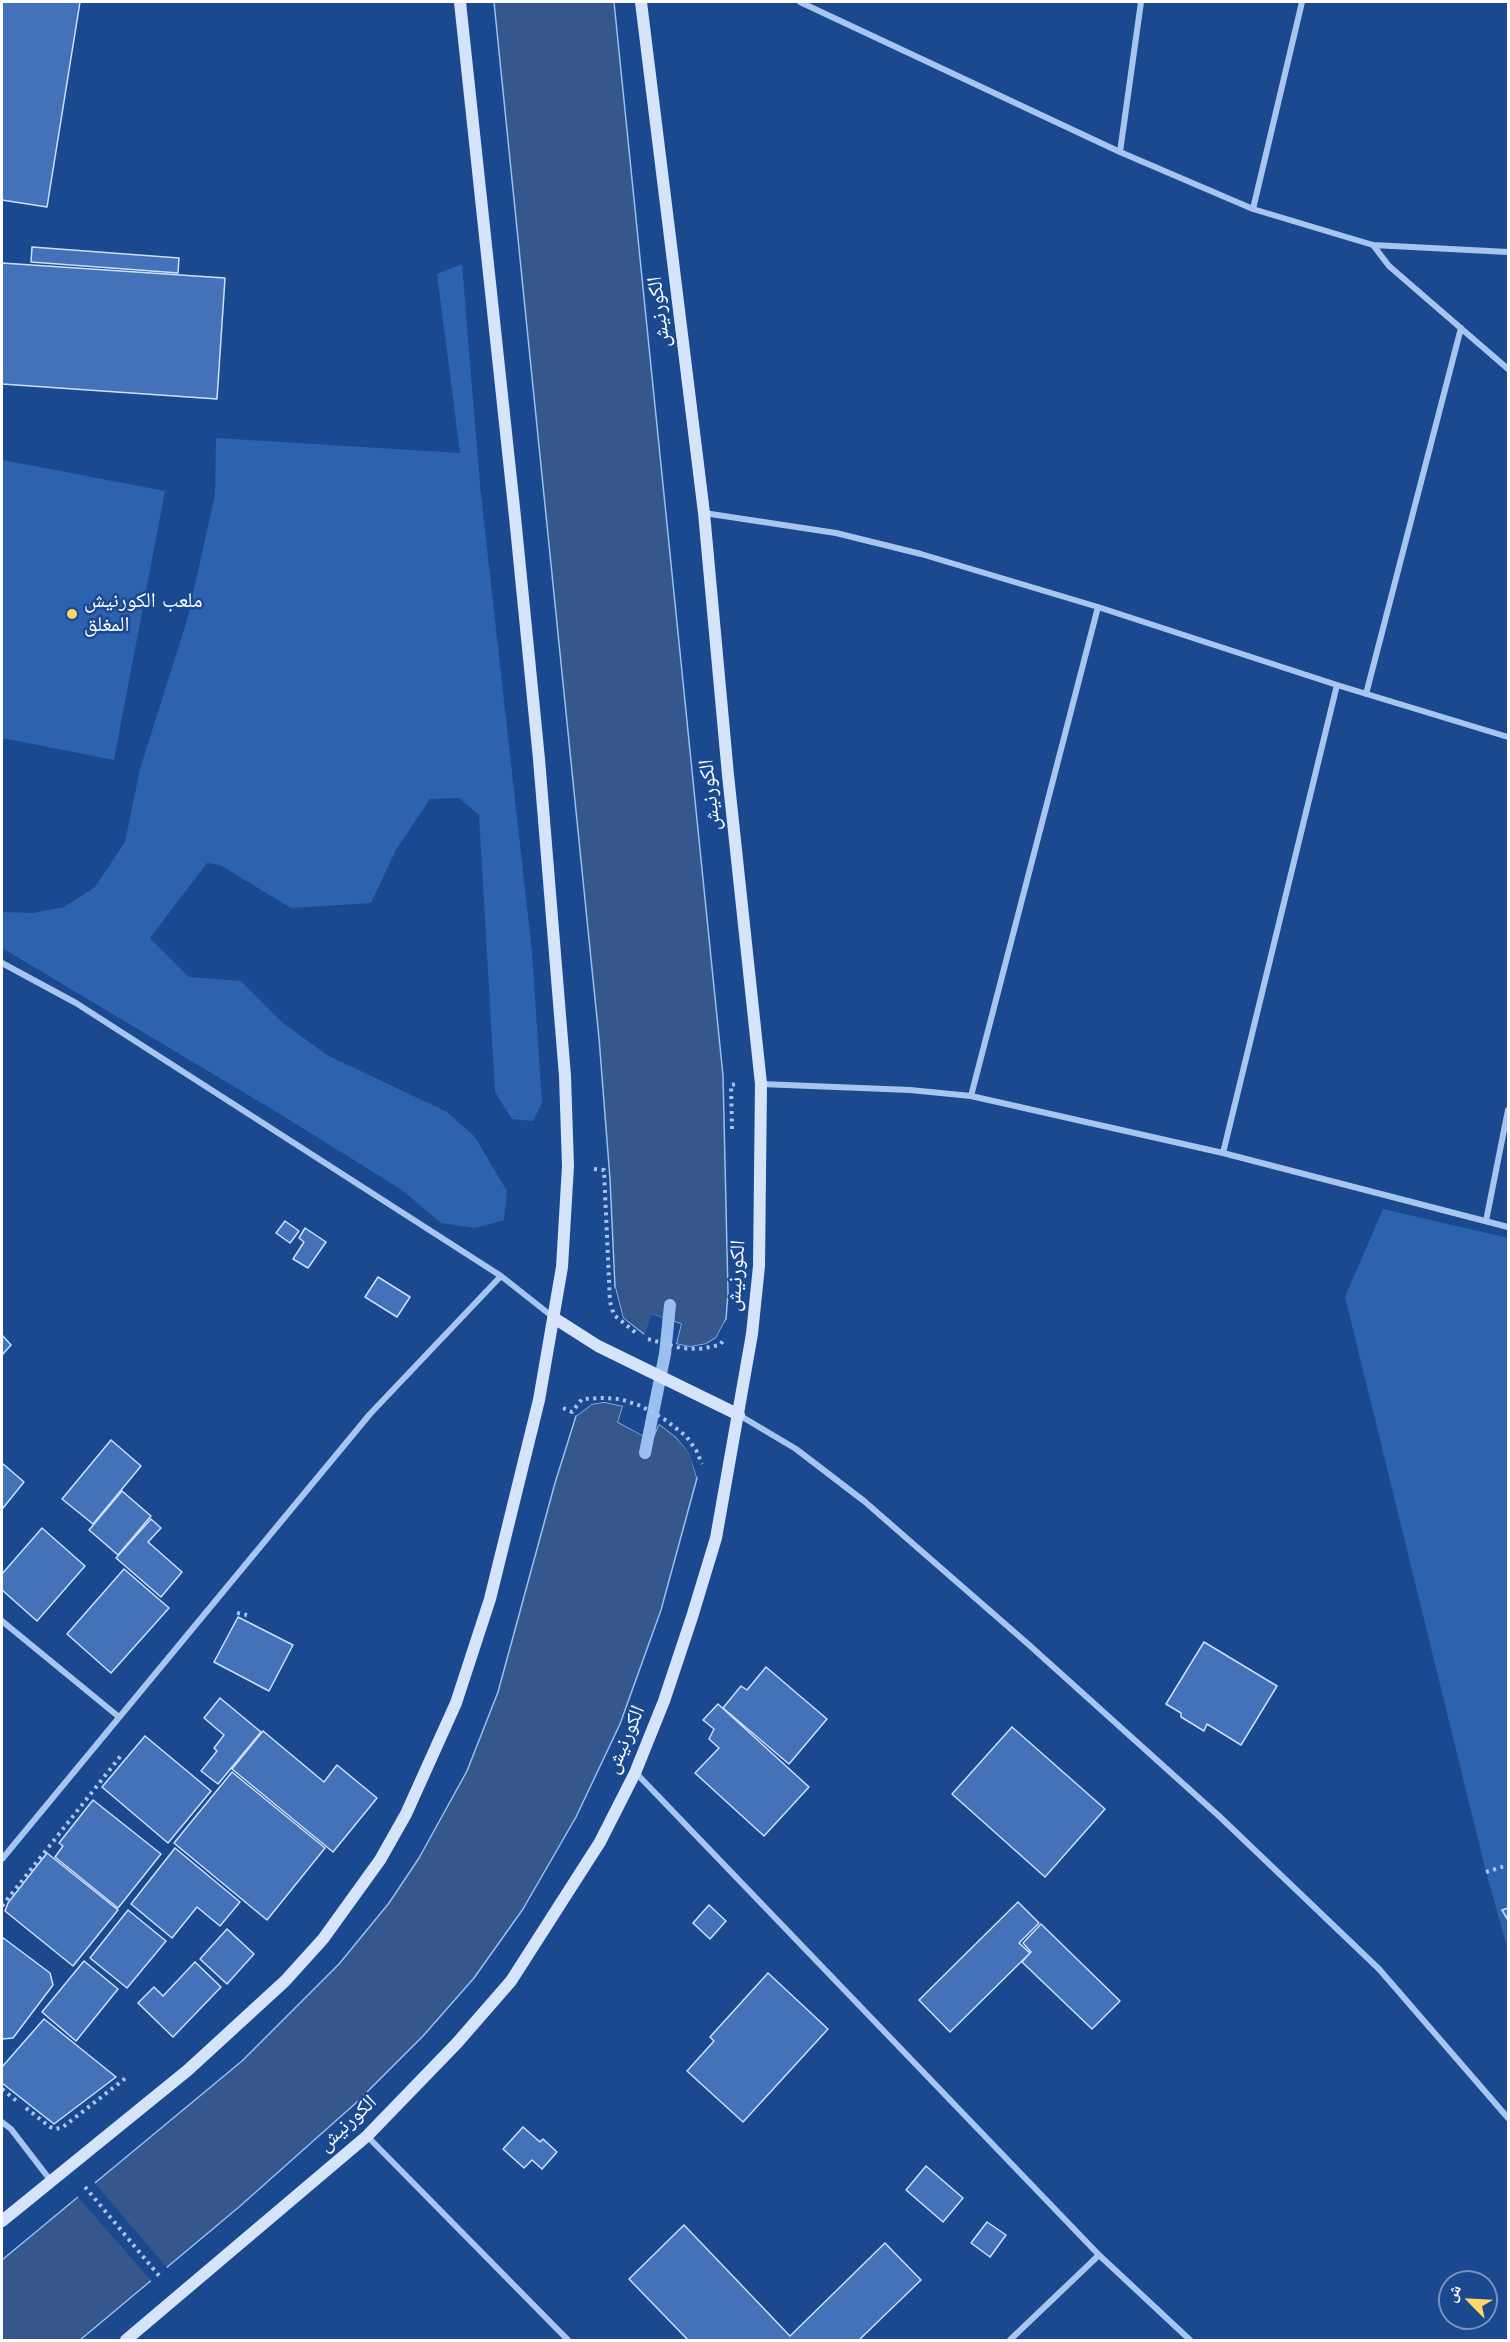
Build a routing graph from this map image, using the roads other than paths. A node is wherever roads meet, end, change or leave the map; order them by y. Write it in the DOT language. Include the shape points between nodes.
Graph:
graph roads {
  1 [pos="460,2"];
  2 [pos="641,2"];
  3 [pos="800,2"];
  4 [pos="1141,2"];
  5 [pos="1302,2"];
  6 [pos="1120,152"];
  7 [pos="1253,209"];
  8 [pos="1373,245"];
  9 [pos="1509,252"];
  10 [pos="1461,328"];
  11 [pos="1509,369"];
  12 [pos="704,513"];
  13 [pos="1098,607"];
  14 [pos="1337,686"];
  15 [pos="1366,694"];
  16 [pos="1509,737"];
  17 [pos="2,963"];
  18 [pos="761,1084"];
  19 [pos="971,1096"];
  20 [pos="1509,1110"];
  21 [pos="1223,1153"];
  22 [pos="1486,1221"];
  23 [pos="1509,1227"];
  24 [pos="501,1276"];
  25 [pos="554,1318"];
  26 [pos="739,1415"];
  27 [pos="2,1621"];
  28 [pos="118,1717"];
  29 [pos="635,1773"];
  30 [pos="2,1859"];
  31 [pos="1509,2118"];
  32 [pos="2,2122"];
  33 [pos="368,2136"];
  34 [pos="52,2181"];
  35 [pos="2,2221"];
  36 [pos="1099,2255"];
  37 [pos="126,2340"];
  38 [pos="568,2340"];
  39 [pos="1010,2340"];
  40 [pos="1190,2340"];
  1 -- 25 [label="main road" via="538,748 565,1076 568,1166 562,1268"];
  2 -- 12 [label="main road, الكورنيش"];
  3 -- 6 [label="street"];
  4 -- 6 [label="street"];
  5 -- 7 [label="street"];
  6 -- 7 [label="street"];
  7 -- 8 [label="street"];
  8 -- 9 [label="street"];
  8 -- 10 [label="street" via="1389,266"];
  10 -- 11 [label="street"];
  10 -- 15 [label="street"];
  12 -- 13 [label="street" via="836,533"];
  12 -- 18 [label="main road, الكورنيش"];
  13 -- 14 [label="street"];
  13 -- 19 [label="street"];
  14 -- 15 [label="street"];
  14 -- 21 [label="street"];
  15 -- 16 [label="street"];
  17 -- 24 [label="street" via="76,1003"];
  18 -- 19 [label="street"];
  18 -- 26 [label="main road, الكورنيش" via="759,1266"];
  19 -- 21 [label="street"];
  20 -- 22 [label="street"];
  21 -- 22 [label="street"];
  22 -- 23 [label="street"];
  24 -- 25 [label="street"];
  24 -- 28 [label="street" via="370,1414"];
  25 -- 26 [label="main road" via="598,1346"];
  25 -- 34 [label="main road" via="540,1400 490,1599 456,1703 401,1824 353,1900 285,1980 188,2070"];
  26 -- 29 [label="main road, الكورنيش" via="716,1538 664,1701"];
  26 -- 31 [label="street" via="796,1449 864,1501 1210,1809 1379,1969"];
  27 -- 28 [label="street"];
  28 -- 30 [label="street"];
  29 -- 33 [label="main road, الكورنيش" via="600,1842 511,1981"];
  29 -- 36 [label="street"];
  32 -- 34 [label="street"];
  33 -- 37 [label="main road, الكورنيش"];
  33 -- 38 [label="street"];
  34 -- 35 [label="main road"];
  36 -- 39 [label="street"];
  36 -- 40 [label="street"];
}
